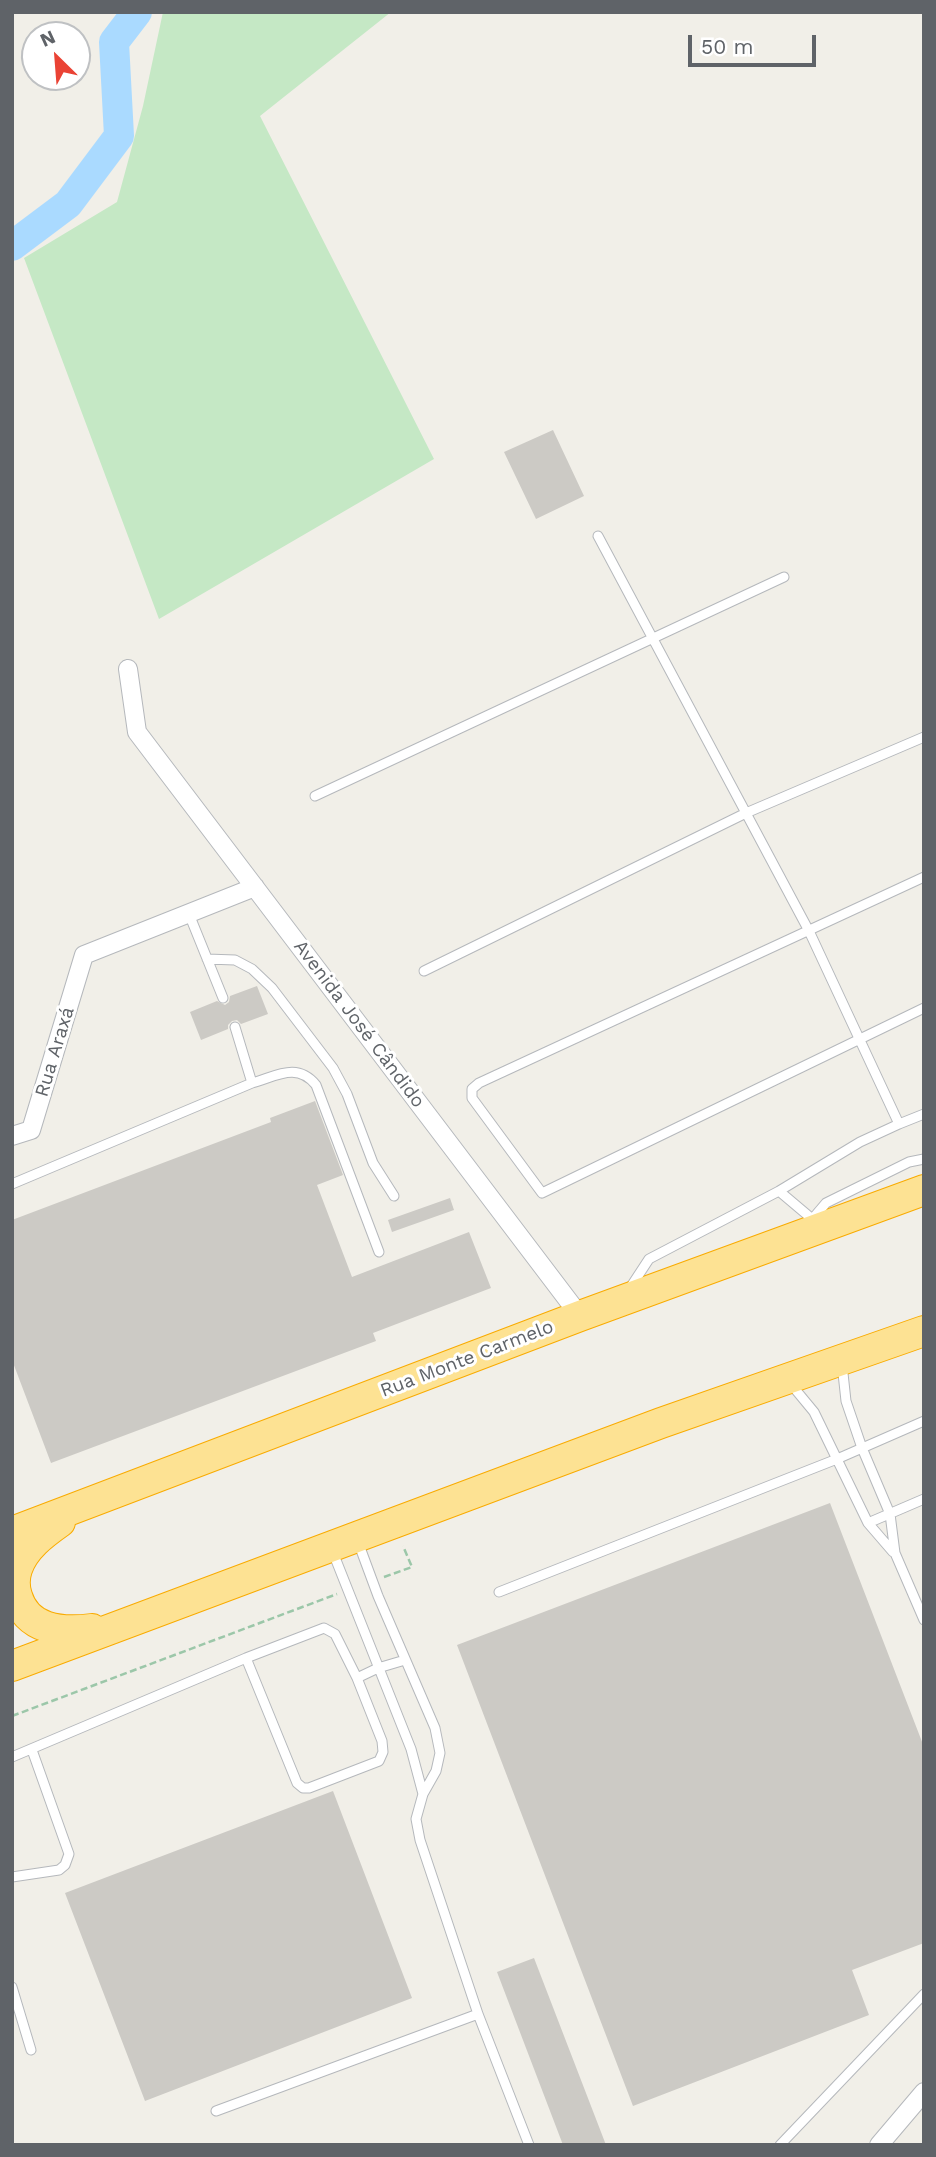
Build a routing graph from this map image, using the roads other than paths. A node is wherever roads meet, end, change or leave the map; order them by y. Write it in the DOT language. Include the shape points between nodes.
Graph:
graph roads {
  1 [pos="598,536"];
  2 [pos="784,577"];
  3 [pos="652,637"];
  4 [pos="128,669"];
  5 [pos="924,737"];
  6 [pos="315,796"];
  7 [pos="746,813"];
  8 [pos="924,877"];
  9 [pos="255,887"];
  10 [pos="189,914"];
  11 [pos="809,931"];
  12 [pos="207,959"];
  13 [pos="424,971"];
  14 [pos="223,998"];
  15 [pos="924,1008"];
  16 [pos="235,1027"];
  17 [pos="860,1038"];
  18 [pos="252,1083"];
  19 [pos="924,1114"];
  20 [pos="899,1124"];
  21 [pos="12,1136"];
  22 [pos="924,1159"];
  23 [pos="924,1171"];
  24 [pos="12,1184"];
  25 [pos="924,1190"];
  26 [pos="779,1191"];
  27 [pos="394,1196"];
  28 [pos="872,1209"];
  29 [pos="808,1226"];
  30 [pos="379,1252"];
  31 [pos="621,1301"];
  32 [pos="580,1317"];
  33 [pos="921,1333"];
  34 [pos="841,1359"];
  35 [pos="785,1378"];
  36 [pos="924,1421"];
  37 [pos="862,1448"];
  38 [pos="837,1459"];
  39 [pos="924,1499"];
  40 [pos="90,1503"];
  41 [pos="890,1514"];
  42 [pos="868,1523"];
  43 [pos="12,1532"];
  44 [pos="343,1542"];
  45 [pos="895,1553"];
  46 [pos="499,1592"];
  47 [pos="924,1620"];
  48 [pos="121,1625"];
  49 [pos="246,1658"];
  50 [pos="405,1660"];
  51 [pos="12,1666"];
  52 [pos="378,1668"];
  53 [pos="357,1678"];
  54 [pos="32,1751"];
  55 [pos="12,1757"];
  56 [pos="417,1768"];
  57 [pos="436,1771"];
  58 [pos="424,1794"];
  59 [pos="12,1877"];
  60 [pos="12,1987"];
  61 [pos="924,1994"];
  62 [pos="478,2014"];
  63 [pos="31,2050"];
  64 [pos="924,2092"];
  65 [pos="216,2111"];
  66 [pos="528,2145"];
  67 [pos="780,2145"];
  68 [pos="879,2145"];
  1 -- 3 [label="lane"];
  2 -- 3 [label="lane"];
  3 -- 6 [label="lane"];
  3 -- 7 [label="lane"];
  4 -- 9 [label="street, Avenida José Cândido" via="137,732"];
  5 -- 7 [label="lane"];
  7 -- 11 [label="lane"];
  7 -- 13 [label="lane"];
  8 -- 11 [label="lane"];
  9 -- 10 [label="street"];
  9 -- 32 [label="street, Avenida José Cândido"];
  10 -- 12 [label="lane"];
  10 -- 21 [label="street, Rua Araxá" via="84,955 32,1129"];
  11 -- 17 [label="lane"];
  11 -- 17 [label="lane" via="479,1083 472,1089 472,1098 542,1193"];
  12 -- 14 [label="lane"];
  12 -- 27 [label="lane" via="235,960 272,988 333,1068 373,1163"];
  15 -- 17 [label="lane"];
  16 -- 18 [label="lane"];
  17 -- 20 [label="lane"];
  18 -- 24 [label="lane"];
  18 -- 30 [label="lane" via="294,1071 316,1085"];
  19 -- 20 [label="lane"];
  20 -- 26 [label="lane"];
  22 -- 29 [label="lane" via="826,1203"];
  23 -- 28 [label="highway"];
  25 -- 28 [label="highway, Rua Monte Carmelo"];
  26 -- 29 [label="lane"];
  26 -- 31 [label="lane" via="649,1259"];
  28 -- 29 [label="highway, Rua Monte Carmelo"];
  29 -- 31 [label="highway, Rua Monte Carmelo"];
  31 -- 32 [label="highway, Rua Monte Carmelo"];
  32 -- 40 [label="highway, Rua Monte Carmelo"];
  33 -- 34 [label="highway"];
  34 -- 35 [label="highway"];
  34 -- 37 [label="lane" via="846,1401"];
  35 -- 38 [label="lane" via="814,1412"];
  35 -- 44 [label="highway"];
  36 -- 37 [label="lane"];
  37 -- 38 [label="lane"];
  37 -- 41 [label="lane"];
  38 -- 42 [label="lane"];
  38 -- 46 [label="lane"];
  39 -- 41 [label="lane"];
  40 -- 43 [label="highway, Rua Monte Carmelo"];
  40 -- 48 [label="highway" via="26,1551 14,1587 20,1606 33,1622 52,1629"];
  41 -- 42 [label="lane"];
  41 -- 45 [label="lane"];
  42 -- 45 [label="lane"];
  44 -- 48 [label="highway"];
  44 -- 50 [label="lane" via="372,1581"];
  44 -- 52 [label="lane" via="349,1590"];
  45 -- 47 [label="lane"];
  48 -- 51 [label="highway"];
  49 -- 53 [label="lane" via="324,1628 335,1634"];
  49 -- 53 [label="lane" via="297,1783 303,1787 379,1761 382,1741"];
  49 -- 54 [label="lane"];
  50 -- 52 [label="lane"];
  50 -- 57 [label="lane" via="435,1728 440,1753"];
  52 -- 53 [label="lane"];
  52 -- 56 [label="lane"];
  54 -- 55 [label="lane"];
  54 -- 59 [label="lane" via="69,1854 59,1870"];
  56 -- 57 [label="lane"];
  56 -- 58 [label="lane"];
  57 -- 58 [label="lane"];
  58 -- 62 [label="lane" via="416,1819 420,1840"];
  60 -- 63 [label="lane"];
  61 -- 67 [label="lane"];
  62 -- 65 [label="lane"];
  62 -- 66 [label="lane"];
  64 -- 68 [label="street"];
}
